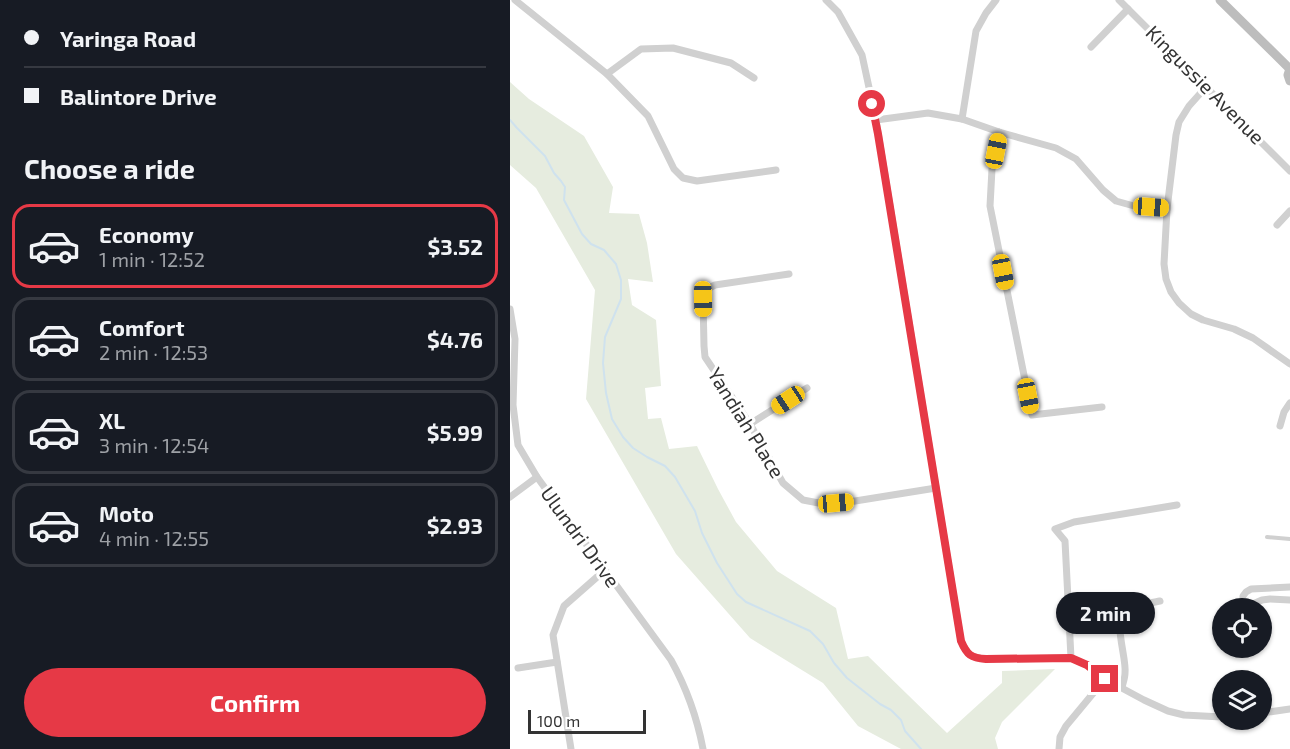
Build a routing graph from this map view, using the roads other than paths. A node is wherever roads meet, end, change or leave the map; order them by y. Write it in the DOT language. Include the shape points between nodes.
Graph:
graph roads {
  1 [pos="515,0"];
  2 [pos="826,0"];
  3 [pos="996,0"];
  4 [pos="1119,0"];
  5 [pos="1220,0"];
  6 [pos="1128,9"];
  7 [pos="1091,47"];
  8 [pos="1290,69"];
  9 [pos="607,74"];
  10 [pos="754,78"];
  11 [pos="1290,81"];
  12 [pos="1206,87"];
  13 [pos="962,119"];
  14 [pos="876,120"];
  15 [pos="999,132"];
  16 [pos="776,170"];
  17 [pos="1290,171"];
  18 [pos="1167,208"];
  19 [pos="1290,211"];
  20 [pos="1277,225"];
  21 [pos="789,274"];
  22 [pos="510,309"];
  23 [pos="1290,364"];
  24 [pos="807,388"];
  25 [pos="1290,403"];
  26 [pos="1102,408"];
  27 [pos="750,424"];
  28 [pos="1280,426"];
  29 [pos="537,477"];
  30 [pos="936,488"];
  31 [pos="510,497"];
  32 [pos="1177,505"];
  33 [pos="1266,537"];
  34 [pos="1290,538"];
  35 [pos="605,570"];
  36 [pos="1290,587"];
  37 [pos="1290,600"];
  38 [pos="1160,601"];
  39 [pos="1071,658"];
  40 [pos="557,662"];
  41 [pos="518,668"];
  42 [pos="1105,679"];
  43 [pos="1122,687"];
  44 [pos="1290,708"];
  45 [pos="1272,711"];
  46 [pos="1212,716"];
  47 [pos="571,749"];
  48 [pos="703,749"];
  49 [pos="1059,749"];
  1 -- 9 [label="street"];
  2 -- 14 [label="street" via="838,12 862,55"];
  3 -- 13 [label="street" via="976,31"];
  4 -- 6 [label="street, Kingussie Avenue"];
  5 -- 8 [label="main road"];
  6 -- 7 [label="street"];
  6 -- 12 [label="street, Kingussie Avenue"];
  8 -- 11 [label="main road"];
  9 -- 10 [label="street" via="641,49 673,48 731,63"];
  9 -- 16 [label="street" via="648,116 674,169 683,178 697,181"];
  12 -- 17 [label="street, Kingussie Avenue"];
  12 -- 18 [label="street" via="1179,122"];
  13 -- 14 [label="street" via="928,113"];
  13 -- 15 [label="street"];
  14 -- 30 [label="street"];
  15 -- 18 [label="street" via="1056,148 1076,159 1116,201"];
  15 -- 26 [label="street" via="990,206 1032,415"];
  18 -- 23 [label="street" via="1164,264 1166,279 1179,303 1203,320 1253,338"];
  19 -- 20 [label="street"];
  21 -- 27 [label="street, Yandiah Place" via="715,285 707,289 703,299 705,357"];
  22 -- 29 [label="street, Ulundri Drive" via="515,339 513,405 518,445"];
  24 -- 27 [label="street"];
  25 -- 28 [label="street"];
  27 -- 30 [label="street, Yandiah Place" via="783,483 803,500 824,504 849,502"];
  29 -- 31 [label="street"];
  29 -- 35 [label="street, Ulundri Drive"];
  30 -- 39 [label="street" via="966,652 986,659"];
  32 -- 39 [label="street" via="1074,522 1055,529 1065,541"];
  33 -- 34 [label="lane"];
  35 -- 40 [label="street" via="564,606 554,635"];
  35 -- 48 [label="street, Ulundri Drive" via="671,660 693,709"];
  36 -- 37 [label="street" via="1251,589 1243,596 1247,604"];
  38 -- 43 [label="street" via="1124,610 1120,627 1125,672"];
  39 -- 42 [label="street"];
  40 -- 41 [label="street"];
  40 -- 47 [label="street"];
  42 -- 43 [label="street"];
  42 -- 49 [label="street" via="1066,726"];
  43 -- 46 [label="street" via="1168,711"];
  44 -- 45 [label="street"];
}
